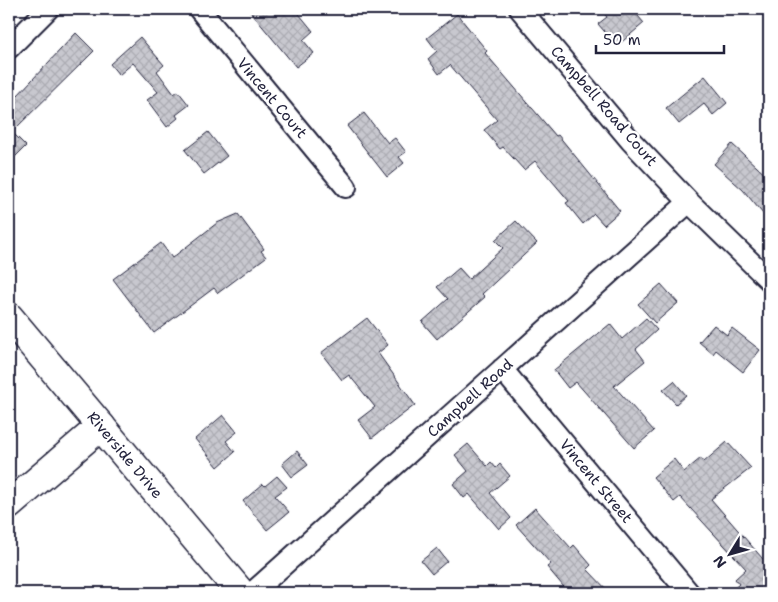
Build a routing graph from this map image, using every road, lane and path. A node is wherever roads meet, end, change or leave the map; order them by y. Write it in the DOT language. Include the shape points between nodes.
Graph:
graph roads {
  1 [pos="48,9"];
  2 [pos="199,9"];
  3 [pos="520,9"];
  4 [pos="9,48"];
  5 [pos="346,186"];
  6 [pos="689,202"];
  7 [pos="769,280"];
  8 [pos="9,317"];
  9 [pos="502,369"];
  10 [pos="102,426"];
  11 [pos="9,505"];
  12 [pos="241,593"];
  13 [pos="252,593"];
  14 [pos="689,593"];
  1 -- 4 [label="street"];
  2 -- 5 [label="street, Vincent Court"];
  3 -- 6 [label="street, Campbell Road Court" via="631,141"];
  6 -- 7 [label="street, Campbell Road Court"];
  6 -- 9 [label="street, Campbell Road"];
  8 -- 10 [label="main road, Riverside Drive"];
  9 -- 13 [label="street, Campbell Road"];
  9 -- 14 [label="street, Vincent Street"];
  10 -- 11 [label="main road"];
  10 -- 12 [label="main road, Riverside Drive"];
}
